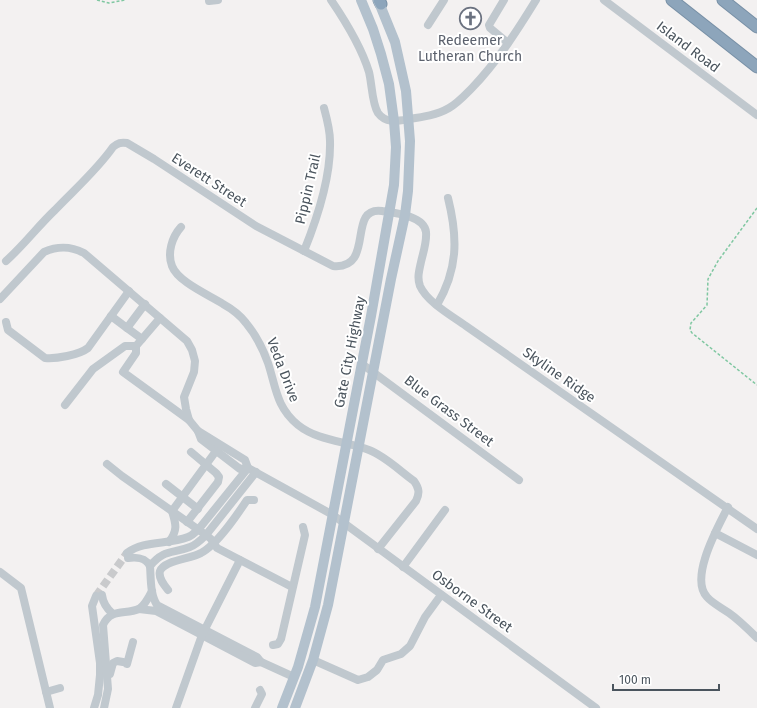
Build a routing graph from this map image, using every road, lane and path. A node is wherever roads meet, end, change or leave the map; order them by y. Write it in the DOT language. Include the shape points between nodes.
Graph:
graph roads {
  1 [pos="97,0"];
  2 [pos="125,0"];
  3 [pos="331,0"];
  4 [pos="361,0"];
  5 [pos="444,0"];
  6 [pos="504,0"];
  7 [pos="604,0"];
  8 [pos="672,0"];
  9 [pos="723,0"];
  10 [pos="379,1"];
  11 [pos="534,1"];
  12 [pos="428,25"];
  13 [pos="757,27"];
  14 [pos="508,43"];
  15 [pos="757,67"];
  16 [pos="324,108"];
  17 [pos="757,115"];
  18 [pos="409,119"];
  19 [pos="394,121"];
  20 [pos="448,198"];
  21 [pos="757,208"];
  22 [pos="390,212"];
  23 [pos="405,215"];
  24 [pos="181,227"];
  25 [pos="304,251"];
  26 [pos="6,261"];
  27 [pos="130,291"];
  28 [pos="0,299"];
  29 [pos="145,304"];
  30 [pos="437,305"];
  31 [pos="111,316"];
  32 [pos="160,318"];
  33 [pos="6,322"];
  34 [pos="127,328"];
  35 [pos="142,339"];
  36 [pos="136,346"];
  37 [pos="362,364"];
  38 [pos="373,372"];
  39 [pos="757,385"];
  40 [pos="65,405"];
  41 [pos="190,420"];
  42 [pos="198,431"];
  43 [pos="346,444"];
  44 [pos="359,447"];
  45 [pos="216,451"];
  46 [pos="191,452"];
  47 [pos="108,464"];
  48 [pos="206,464"];
  49 [pos="248,468"];
  50 [pos="256,472"];
  51 [pos="519,480"];
  52 [pos="166,484"];
  53 [pos="182,497"];
  54 [pos="254,500"];
  55 [pos="219,504"];
  56 [pos="728,508"];
  57 [pos="198,509"];
  58 [pos="227,509"];
  59 [pos="445,510"];
  60 [pos="172,511"];
  61 [pos="237,514"];
  62 [pos="333,515"];
  63 [pos="187,522"];
  64 [pos="344,523"];
  65 [pos="303,527"];
  66 [pos="757,529"];
  67 [pos="198,530"];
  68 [pos="715,533"];
  69 [pos="206,536"];
  70 [pos="170,542"];
  71 [pos="214,543"];
  72 [pos="378,549"];
  73 [pos="757,555"];
  74 [pos="240,560"];
  75 [pos="150,566"];
  76 [pos="403,567"];
  77 [pos="0,572"];
  78 [pos="292,587"];
  79 [pos="168,590"];
  80 [pos="152,591"];
  81 [pos="440,595"];
  82 [pos="139,608"];
  83 [pos="113,614"];
  84 [pos="203,633"];
  85 [pos="757,638"];
  86 [pos="133,642"];
  87 [pos="273,646"];
  88 [pos="313,660"];
  89 [pos="105,676"];
  90 [pos="294,677"];
  91 [pos="60,688"];
  92 [pos="260,690"];
  93 [pos="46,692"];
  94 [pos="98,695"];
  95 [pos="107,697"];
  96 [pos="50,708"];
  97 [pos="94,708"];
  98 [pos="104,708"];
  99 [pos="176,708"];
  100 [pos="255,708"];
  101 [pos="282,708"];
  102 [pos="295,708"];
  103 [pos="596,708"];
  1 -- 2 [label="path" via="109,3"];
  3 -- 19 [label="street" via="363,56 378,114"];
  4 -- 19 [label="main road, Gate City Highway" via="381,54 389,84"];
  5 -- 12 [label="street"];
  6 -- 14 [label="street" via="489,25"];
  7 -- 17 [label="street, Island Road"];
  8 -- 15 [label="highway"];
  9 -- 13 [label="highway"];
  10 -- 18 [label="main road, Gate City Highway" via="400,60"];
  11 -- 14 [label="street"];
  14 -- 18 [label="street" via="496,61 459,101 439,113"];
  16 -- 25 [label="street, Pippin Trail" via="330,140 328,170 318,212"];
  18 -- 19 [label="street"];
  18 -- 23 [label="main road, Gate City Highway" via="410,166"];
  19 -- 22 [label="main road, Gate City Highway" via="395,170"];
  20 -- 30 [label="street" via="455,228 454,255 449,282"];
  21 -- 39 [label="path" via="714,267 708,280 707,305 690,326 692,334"];
  22 -- 23 [label="street, Everett Street"];
  22 -- 25 [label="street, Everett Street" via="375,211 365,218 361,227 360,244 349,263 331,265"];
  22 -- 37 [label="main road, Gate City Highway"];
  23 -- 30 [label="street, Skyline Ridge" via="419,221 425,229 426,238 418,279 424,293"];
  23 -- 38 [label="main road, Gate City Highway"];
  24 -- 43 [label="street, Veda Drive" via="174,236 170,253 175,272 179,277 225,304 251,329 263,350 278,397 291,418 308,432"];
  25 -- 26 [label="street, Everett Street" via="256,226 122,142 113,147"];
  27 -- 28 [label="street" via="84,253 74,248 63,247 44,252"];
  27 -- 29 [label="street"];
  27 -- 31 [label="street"];
  29 -- 32 [label="street"];
  29 -- 34 [label="street"];
  30 -- 56 [label="street, Skyline Ridge"];
  31 -- 33 [label="street" via="84,351 53,359 45,358 8,330"];
  31 -- 34 [label="street"];
  32 -- 35 [label="street"];
  32 -- 41 [label="street" via="187,341 192,350 194,372 184,397"];
  34 -- 35 [label="street"];
  35 -- 36 [label="street"];
  36 -- 40 [label="street" via="125,346 94,369"];
  36 -- 41 [label="street" via="136,353 123,372"];
  37 -- 38 [label="street, Blue Grass Street"];
  37 -- 43 [label="main road, Gate City Highway"];
  38 -- 44 [label="main road, Gate City Highway"];
  38 -- 51 [label="street, Blue Grass Street"];
  41 -- 42 [label="street"];
  42 -- 45 [label="street" via="201,439"];
  42 -- 49 [label="street" via="245,460"];
  43 -- 44 [label="street, Veda Drive"];
  43 -- 62 [label="main road, Gate City Highway"];
  44 -- 64 [label="main road, Gate City Highway"];
  44 -- 72 [label="street, Veda Drive" via="378,455 414,481 419,491 416,501"];
  45 -- 48 [label="street"];
  45 -- 49 [label="street" via="240,469"];
  46 -- 48 [label="street"];
  47 -- 60 [label="street"];
  48 -- 53 [label="street"];
  48 -- 57 [label="street" via="219,477"];
  49 -- 50 [label="street, Osborne Street"];
  49 -- 55 [label="street"];
  50 -- 58 [label="street"];
  50 -- 62 [label="street, Osborne Street"];
  52 -- 53 [label="street"];
  53 -- 57 [label="street"];
  53 -- 60 [label="street"];
  54 -- 61 [label="street" via="247,500"];
  55 -- 58 [label="street"];
  55 -- 67 [label="street"];
  56 -- 66 [label="street, Skyline Ridge"];
  56 -- 68 [label="street"];
  57 -- 63 [label="street"];
  58 -- 61 [label="street"];
  58 -- 69 [label="street"];
  59 -- 76 [label="street"];
  60 -- 63 [label="street"];
  60 -- 70 [label="street" via="176,527"];
  61 -- 71 [label="street"];
  62 -- 64 [label="street, Osborne Street"];
  62 -- 90 [label="main road, Gate City Highway" via="315,607"];
  63 -- 67 [label="street"];
  64 -- 72 [label="street, Osborne Street"];
  64 -- 88 [label="main road, Gate City Highway" via="328,606"];
  65 -- 78 [label="street" via="305,535"];
  67 -- 69 [label="street"];
  67 -- 70 [label="street" via="189,537"];
  68 -- 73 [label="street"];
  68 -- 85 [label="street" via="701,578 702,590 710,600 732,615"];
  69 -- 71 [label="street"];
  69 -- 75 [label="street" via="190,547 162,554"];
  70 -- 75 [label="street" via="138,546 127,556 140,558"];
  71 -- 74 [label="street" via="217,548"];
  71 -- 79 [label="street" via="192,558 164,565 160,571 161,580"];
  72 -- 76 [label="street, Osborne Street"];
  74 -- 78 [label="street"];
  74 -- 84 [label="street"];
  75 -- 80 [label="street"];
  76 -- 81 [label="street, Osborne Street"];
  77 -- 93 [label="street" via="21,588"];
  78 -- 87 [label="street" via="281,639"];
  80 -- 82 [label="street"];
  80 -- 84 [label="street" via="157,605"];
  81 -- 88 [label="street" via="410,646 402,654 383,660 368,677 358,680"];
  81 -- 103 [label="street, Osborne Street"];
  82 -- 83 [label="street"];
  82 -- 84 [label="street" via="156,611"];
  83 -- 89 [label="street" via="103,625"];
  83 -- 89 [label="street" via="106,608 99,595 92,606 100,663"];
  84 -- 90 [label="street"];
  84 -- 99 [label="street"];
  86 -- 89 [label="street" via="125,663 113,663"];
  88 -- 102 [label="main road, Gate City Highway"];
  89 -- 94 [label="street"];
  89 -- 95 [label="street"];
  90 -- 101 [label="main road, Gate City Highway"];
  91 -- 93 [label="street"];
  92 -- 100 [label="street" via="262,694"];
  93 -- 96 [label="street"];
  94 -- 95 [label="street"];
  94 -- 97 [label="street"];
  95 -- 98 [label="street"];
}
